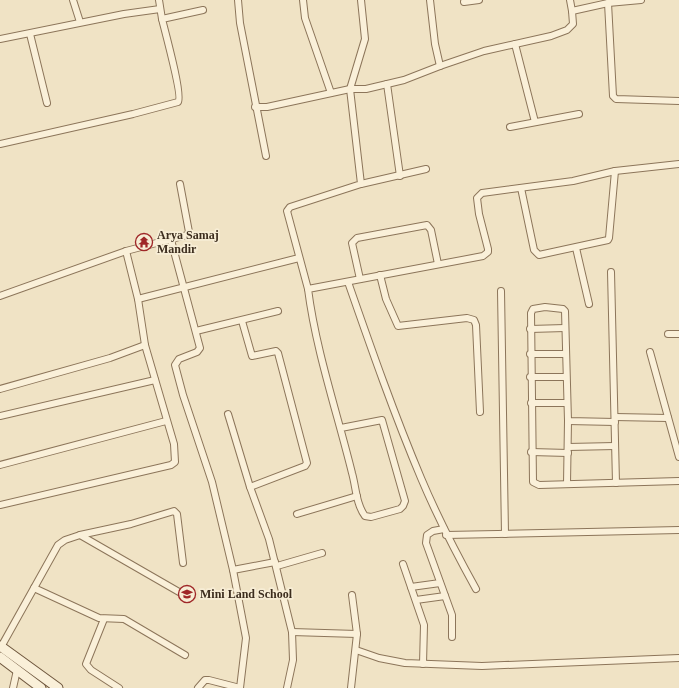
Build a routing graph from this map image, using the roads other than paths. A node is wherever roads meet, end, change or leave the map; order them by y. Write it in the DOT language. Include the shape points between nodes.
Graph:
graph roads {
  1 [pos="73,0"];
  2 [pos="159,0"];
  3 [pos="238,0"];
  4 [pos="303,0"];
  5 [pos="361,0"];
  6 [pos="430,0"];
  7 [pos="479,0"];
  8 [pos="570,0"];
  9 [pos="640,0"];
  10 [pos="464,2"];
  11 [pos="608,3"];
  12 [pos="160,8"];
  13 [pos="203,10"];
  14 [pos="572,11"];
  15 [pos="162,20"];
  16 [pos="80,22"];
  17 [pos="30,34"];
  18 [pos="0,39"];
  19 [pos="515,44"];
  20 [pos="440,66"];
  21 [pos="387,84"];
  22 [pos="350,89"];
  23 [pos="331,93"];
  24 [pos="679,101"];
  25 [pos="47,103"];
  26 [pos="255,107"];
  27 [pos="579,114"];
  28 [pos="535,122"];
  29 [pos="510,127"];
  30 [pos="0,144"];
  31 [pos="266,156"];
  32 [pos="679,164"];
  33 [pos="426,169"];
  34 [pos="615,171"];
  35 [pos="400,176"];
  36 [pos="180,184"];
  37 [pos="361,184"];
  38 [pos="521,188"];
  39 [pos="171,240"];
  40 [pos="576,248"];
  41 [pos="126,251"];
  42 [pos="299,258"];
  43 [pos="438,264"];
  44 [pos="611,272"];
  45 [pos="380,275"];
  46 [pos="360,279"];
  47 [pos="348,282"];
  48 [pos="183,288"];
  49 [pos="308,289"];
  50 [pos="501,291"];
  51 [pos="0,296"];
  52 [pos="138,299"];
  53 [pos="589,304"];
  54 [pos="278,311"];
  55 [pos="242,321"];
  56 [pos="565,328"];
  57 [pos="530,329"];
  58 [pos="196,331"];
  59 [pos="668,334"];
  60 [pos="679,334"];
  61 [pos="145,345"];
  62 [pos="650,352"];
  63 [pos="530,354"];
  64 [pos="566,354"];
  65 [pos="530,377"];
  66 [pos="566,377"];
  67 [pos="154,380"];
  68 [pos="0,389"];
  69 [pos="531,403"];
  70 [pos="567,403"];
  71 [pos="480,412"];
  72 [pos="228,414"];
  73 [pos="0,416"];
  74 [pos="668,418"];
  75 [pos="615,420"];
  76 [pos="166,421"];
  77 [pos="568,421"];
  78 [pos="341,428"];
  79 [pos="615,446"];
  80 [pos="568,450"];
  81 [pos="532,452"];
  82 [pos="679,457"];
  83 [pos="0,465"];
  84 [pos="679,481"];
  85 [pos="616,483"];
  86 [pos="567,484"];
  87 [pos="250,487"];
  88 [pos="357,496"];
  89 [pos="0,505"];
  90 [pos="297,514"];
  91 [pos="679,530"];
  92 [pos="445,532"];
  93 [pos="506,534"];
  94 [pos="80,535"];
  95 [pos="322,553"];
  96 [pos="183,563"];
  97 [pos="276,564"];
  98 [pos="403,564"];
  99 [pos="233,570"];
  100 [pos="440,583"];
  101 [pos="411,587"];
  102 [pos="34,588"];
  103 [pos="476,589"];
  104 [pos="352,595"];
  105 [pos="186,596"];
  106 [pos="445,596"];
  107 [pos="416,600"];
  108 [pos="104,619"];
  109 [pos="292,632"];
  110 [pos="357,634"];
  111 [pos="452,638"];
  112 [pos="1,646"];
  113 [pos="356,650"];
  114 [pos="185,655"];
  115 [pos="0,657"];
  116 [pos="679,658"];
  117 [pos="423,664"];
  118 [pos="17,670"];
  119 [pos="13,688"];
  120 [pos="41,688"];
  121 [pos="58,688"];
  122 [pos="119,688"];
  123 [pos="198,688"];
  124 [pos="240,688"];
  125 [pos="287,688"];
  126 [pos="351,688"];
  1 -- 16 [label="street"];
  2 -- 12 [label="street"];
  3 -- 26 [label="street"];
  4 -- 23 [label="street" via="305,18"];
  5 -- 22 [label="street" via="365,39"];
  6 -- 20 [label="street"];
  7 -- 10 [label="street"];
  8 -- 14 [label="street"];
  9 -- 11 [label="street"];
  11 -- 14 [label="street"];
  11 -- 24 [label="street" via="613,96 616,99"];
  12 -- 15 [label="street"];
  12 -- 16 [label="street"];
  13 -- 15 [label="street"];
  14 -- 19 [label="street" via="573,24 567,30"];
  15 -- 30 [label="street" via="179,101"];
  16 -- 17 [label="street"];
  17 -- 18 [label="street"];
  17 -- 25 [label="street"];
  19 -- 20 [label="street" via="484,51"];
  19 -- 28 [label="street"];
  20 -- 21 [label="street"];
  21 -- 22 [label="street" via="366,89"];
  21 -- 35 [label="street"];
  22 -- 23 [label="street"];
  22 -- 37 [label="street"];
  23 -- 26 [label="street" via="267,107"];
  26 -- 31 [label="street"];
  27 -- 28 [label="street"];
  28 -- 29 [label="street"];
  32 -- 34 [label="street"];
  33 -- 35 [label="street"];
  34 -- 38 [label="street" via="573,181"];
  34 -- 40 [label="street" via="610,238 606,242"];
  35 -- 37 [label="street"];
  36 -- 39 [label="street" via="189,233"];
  37 -- 42 [label="street" via="288,208"];
  38 -- 40 [label="street" via="535,252 539,255"];
  38 -- 43 [label="street" via="479,195 479,214 487,254"];
  39 -- 41 [label="street"];
  39 -- 48 [label="street"];
  40 -- 53 [label="street"];
  41 -- 51 [label="street"];
  41 -- 52 [label="street"];
  42 -- 48 [label="street"];
  42 -- 49 [label="street"];
  43 -- 45 [label="street"];
  43 -- 46 [label="street" via="431,230 426,225 357,238 352,243"];
  44 -- 75 [label="street"];
  45 -- 46 [label="street"];
  45 -- 71 [label="street" via="386,299 398,326 467,318 474,320"];
  46 -- 47 [label="street"];
  47 -- 49 [label="street"];
  47 -- 92 [label="street" via="395,416"];
  48 -- 52 [label="street"];
  48 -- 58 [label="street"];
  49 -- 78 [label="street" via="323,364"];
  50 -- 93 [label="street"];
  52 -- 61 [label="street"];
  54 -- 55 [label="street"];
  55 -- 58 [label="street"];
  55 -- 87 [label="street" via="252,356 276,351 278,353 307,463"];
  56 -- 57 [label="street"];
  56 -- 57 [label="street" via="564,310 545,307 532,310"];
  56 -- 64 [label="street"];
  57 -- 63 [label="street"];
  58 -- 99 [label="street" via="200,350 179,359 175,365 212,482"];
  59 -- 60 [label="street"];
  61 -- 67 [label="street"];
  61 -- 68 [label="street" via="110,358"];
  62 -- 74 [label="street"];
  63 -- 64 [label="street"];
  63 -- 65 [label="street"];
  64 -- 66 [label="street"];
  65 -- 66 [label="street"];
  65 -- 69 [label="street"];
  66 -- 70 [label="street"];
  67 -- 73 [label="street"];
  67 -- 76 [label="street"];
  69 -- 70 [label="street"];
  69 -- 81 [label="street"];
  70 -- 77 [label="street"];
  72 -- 87 [label="street"];
  74 -- 75 [label="street"];
  74 -- 82 [label="street"];
  75 -- 77 [label="street"];
  75 -- 79 [label="street"];
  76 -- 83 [label="street"];
  76 -- 89 [label="street" via="174,444 174,464"];
  77 -- 80 [label="street"];
  78 -- 88 [label="street"];
  78 -- 88 [label="street" via="382,420 404,501 403,506 395,512 371,517 365,516 362,512"];
  79 -- 80 [label="street"];
  79 -- 85 [label="street"];
  80 -- 81 [label="street"];
  80 -- 86 [label="street"];
  81 -- 86 [label="street" via="532,482"];
  84 -- 85 [label="street"];
  85 -- 86 [label="street"];
  87 -- 97 [label="street"];
  88 -- 90 [label="street"];
  91 -- 93 [label="street"];
  92 -- 93 [label="street"];
  92 -- 100 [label="street" via="430,532 426,538"];
  92 -- 103 [label="street"];
  94 -- 96 [label="street" via="174,511 177,514"];
  94 -- 102 [label="street" via="58,545"];
  94 -- 105 [label="street"];
  95 -- 97 [label="street"];
  97 -- 99 [label="street"];
  97 -- 109 [label="street"];
  98 -- 101 [label="street"];
  99 -- 124 [label="street" via="246,638"];
  100 -- 101 [label="street"];
  100 -- 106 [label="street"];
  101 -- 107 [label="street"];
  102 -- 108 [label="street"];
  102 -- 112 [label="street"];
  104 -- 110 [label="street"];
  106 -- 107 [label="street"];
  106 -- 111 [label="street" via="452,615"];
  107 -- 117 [label="street" via="425,630"];
  108 -- 114 [label="street" via="124,619"];
  108 -- 122 [label="street" via="86,664 90,670"];
  109 -- 110 [label="street"];
  109 -- 125 [label="street" via="294,656"];
  110 -- 113 [label="street"];
  112 -- 121 [label="main road"];
  113 -- 117 [label="street" via="392,661"];
  113 -- 126 [label="street"];
  115 -- 118 [label="main road"];
  116 -- 117 [label="street" via="482,666"];
  118 -- 119 [label="street"];
  118 -- 120 [label="main road"];
  123 -- 124 [label="street" via="205,680 209,680"];
}
